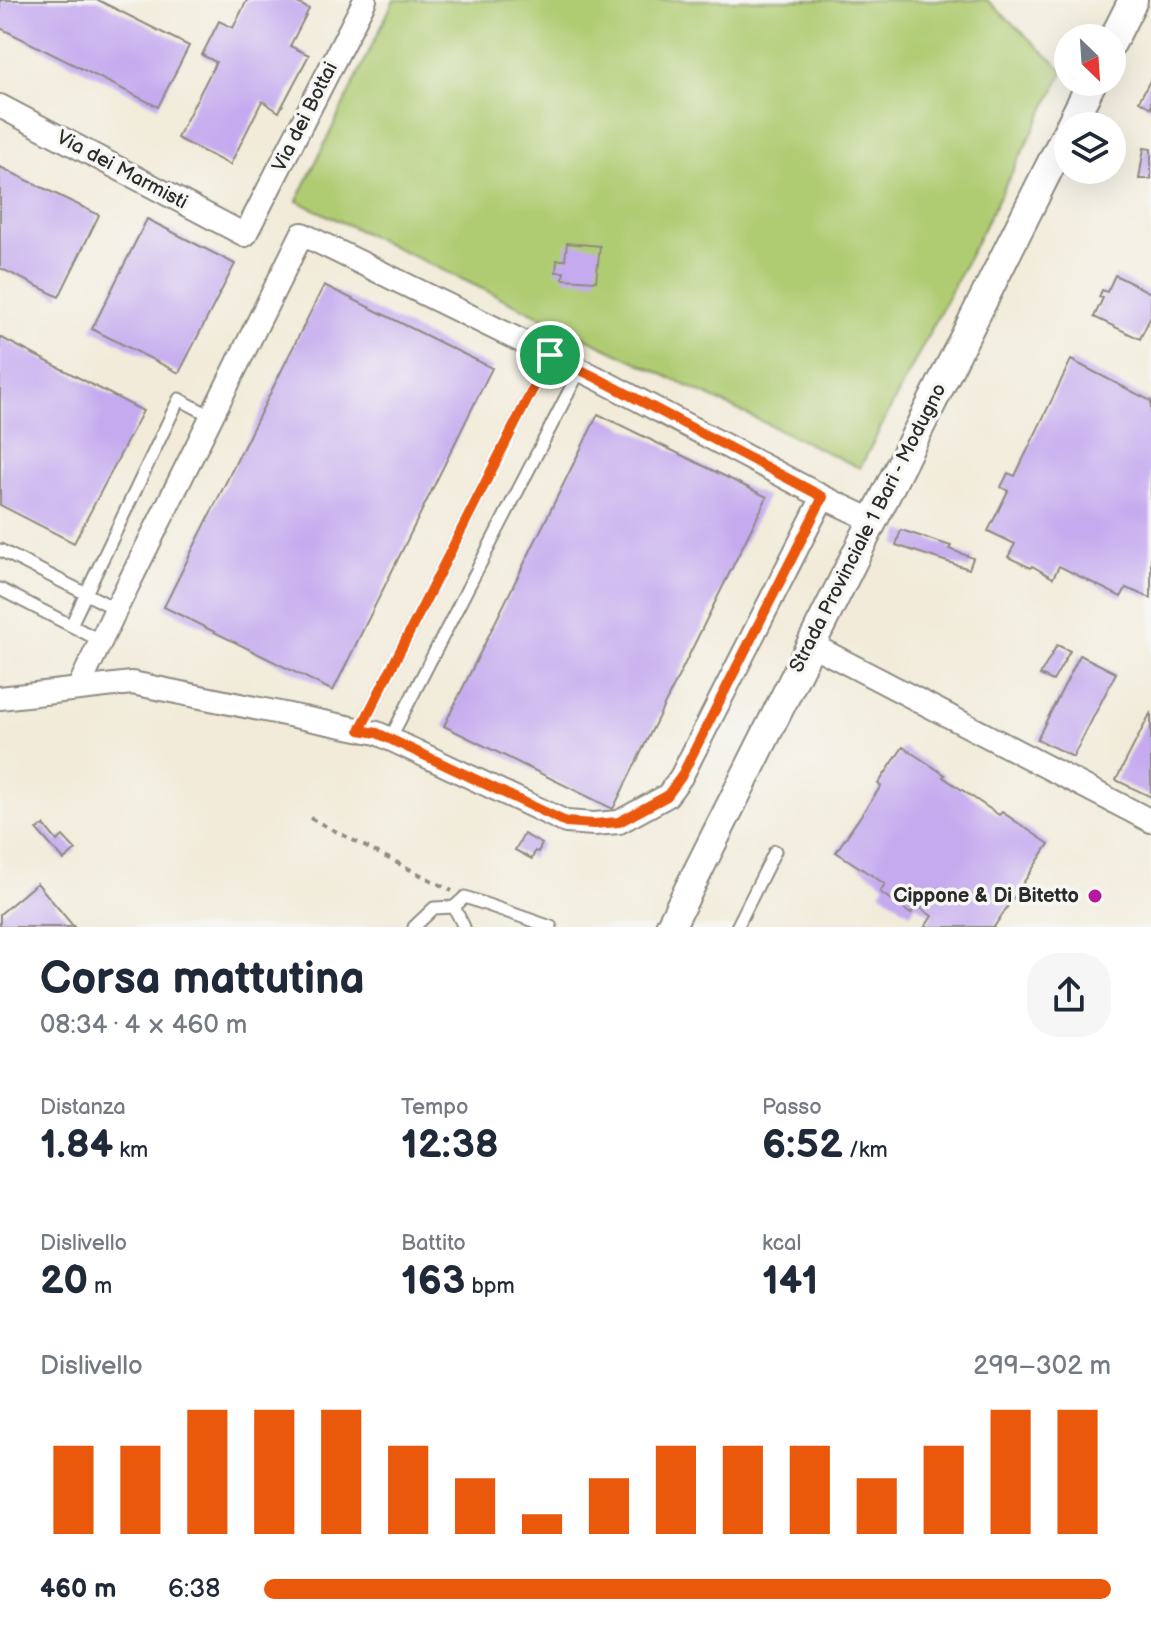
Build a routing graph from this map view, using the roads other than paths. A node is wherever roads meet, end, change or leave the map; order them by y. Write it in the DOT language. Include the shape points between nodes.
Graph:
graph roads {
  1 [pos="365,0"];
  2 [pos="1133,0"];
  3 [pos="1121,24"];
  4 [pos="0,106"];
  5 [pos="1054,158"];
  6 [pos="245,235"];
  7 [pos="550,355"];
  8 [pos="580,370"];
  9 [pos="211,416"];
  10 [pos="823,497"];
  11 [pos="872,520"];
  12 [pos="0,550"];
  13 [pos="0,589"];
  14 [pos="85,594"];
  15 [pos="116,609"];
  16 [pos="71,625"];
  17 [pos="101,641"];
  18 [pos="810,644"];
  19 [pos="78,689"];
  20 [pos="0,698"];
  21 [pos="360,730"];
  22 [pos="390,739"];
  23 [pos="1151,821"];
  24 [pos="775,851"];
  25 [pos="454,907"];
  26 [pos="414,927"];
  27 [pos="464,927"];
  28 [pos="551,927"];
  29 [pos="670,927"];
  30 [pos="737,927"];
  1 -- 6 [label="street, Via dei Bottai"];
  2 -- 3 [label="street"];
  4 -- 6 [label="street, Via dei Marmisti"];
  5 -- 11 [label="street, Strada Provinciale 1 Bari - Modugno"];
  7 -- 8 [label="street"];
  7 -- 9 [label="street" via="302,234"];
  7 -- 21 [label="lane"];
  8 -- 10 [label="street"];
  8 -- 22 [label="lane"];
  9 -- 14 [label="lane" via="179,399"];
  9 -- 15 [label="street"];
  10 -- 11 [label="street"];
  10 -- 22 [label="street" via="667,796 619,822 566,822"];
  11 -- 18 [label="street, Strada Provinciale 1 Bari - Modugno"];
  12 -- 14 [label="lane"];
  13 -- 16 [label="lane"];
  14 -- 15 [label="lane"];
  14 -- 16 [label="lane"];
  15 -- 17 [label="street"];
  16 -- 17 [label="lane"];
  17 -- 19 [label="street"];
  18 -- 23 [label="street"];
  18 -- 29 [label="street, Strada Provinciale 1 Bari - Modugno"];
  19 -- 20 [label="street"];
  19 -- 21 [label="street" via="132,683"];
  21 -- 22 [label="street"];
  24 -- 30 [label="lane"];
  25 -- 26 [label="lane" via="434,908"];
  25 -- 27 [label="lane"];
  25 -- 28 [label="lane" via="465,897"];
}
